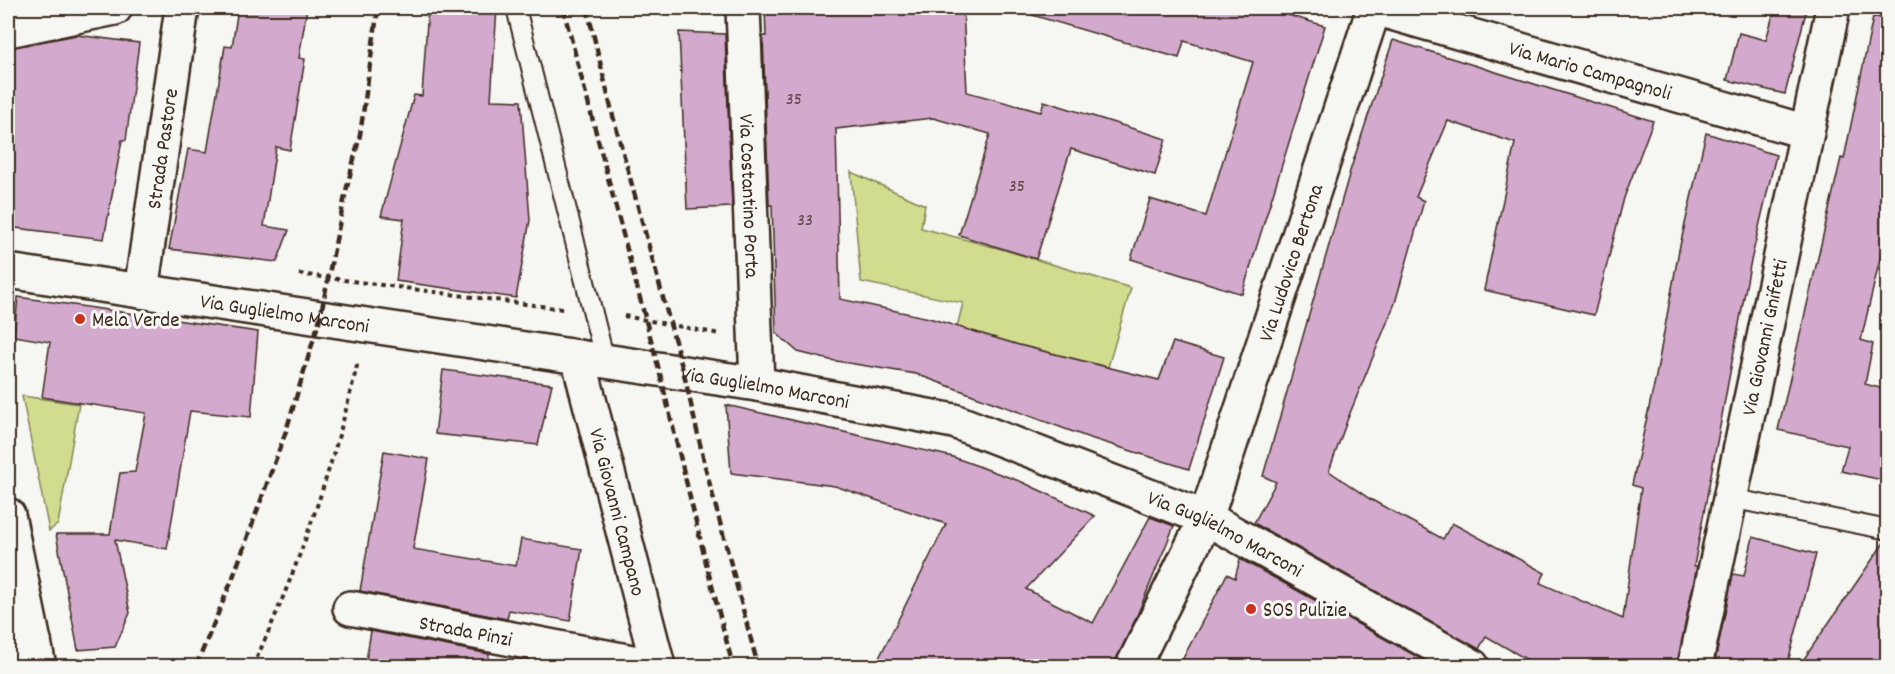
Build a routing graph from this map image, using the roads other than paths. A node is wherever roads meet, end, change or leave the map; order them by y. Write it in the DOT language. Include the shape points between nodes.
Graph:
graph roads {
  1 [pos="115,8"];
  2 [pos="182,8"];
  3 [pos="516,8"];
  4 [pos="743,8"];
  5 [pos="1374,8"];
  6 [pos="1833,8"];
  7 [pos="8,30"];
  8 [pos="1807,132"];
  9 [pos="8,271"];
  10 [pos="141,291"];
  11 [pos="591,359"];
  12 [pos="758,384"];
  13 [pos="1730,498"];
  14 [pos="8,514"];
  15 [pos="1206,518"];
  16 [pos="1887,531"];
  17 [pos="350,608"];
  18 [pos="27,654"];
  19 [pos="653,666"];
  20 [pos="658,666"];
  21 [pos="1133,666"];
  22 [pos="1472,666"];
  23 [pos="1695,666"];
  1 -- 7 [label="street"];
  2 -- 10 [label="street, Strada Pastore"];
  3 -- 11 [label="lane" via="593,313"];
  4 -- 12 [label="street, Via Costantino Porta"];
  5 -- 8 [label="street, Via Mario Campagnoli"];
  5 -- 15 [label="street, Via Ludovico Bertona"];
  6 -- 8 [label="street, Via Giovanni Gnifetti"];
  8 -- 13 [label="street, Via Giovanni Gnifetti"];
  9 -- 10 [label="street, Via Guglielmo Marconi"];
  10 -- 11 [label="street, Via Guglielmo Marconi"];
  11 -- 12 [label="street, Via Guglielmo Marconi"];
  11 -- 20 [label="street, Via Giovanni Campano"];
  12 -- 15 [label="street, Via Guglielmo Marconi" via="954,421"];
  13 -- 16 [label="lane"];
  13 -- 23 [label="street, Via Giovanni Gnifetti"];
  14 -- 18 [label="street"];
  15 -- 21 [label="street, Via Ludovico Bertona"];
  15 -- 22 [label="street, Via Guglielmo Marconi"];
  17 -- 19 [label="street, Strada Pinzi"];
}
